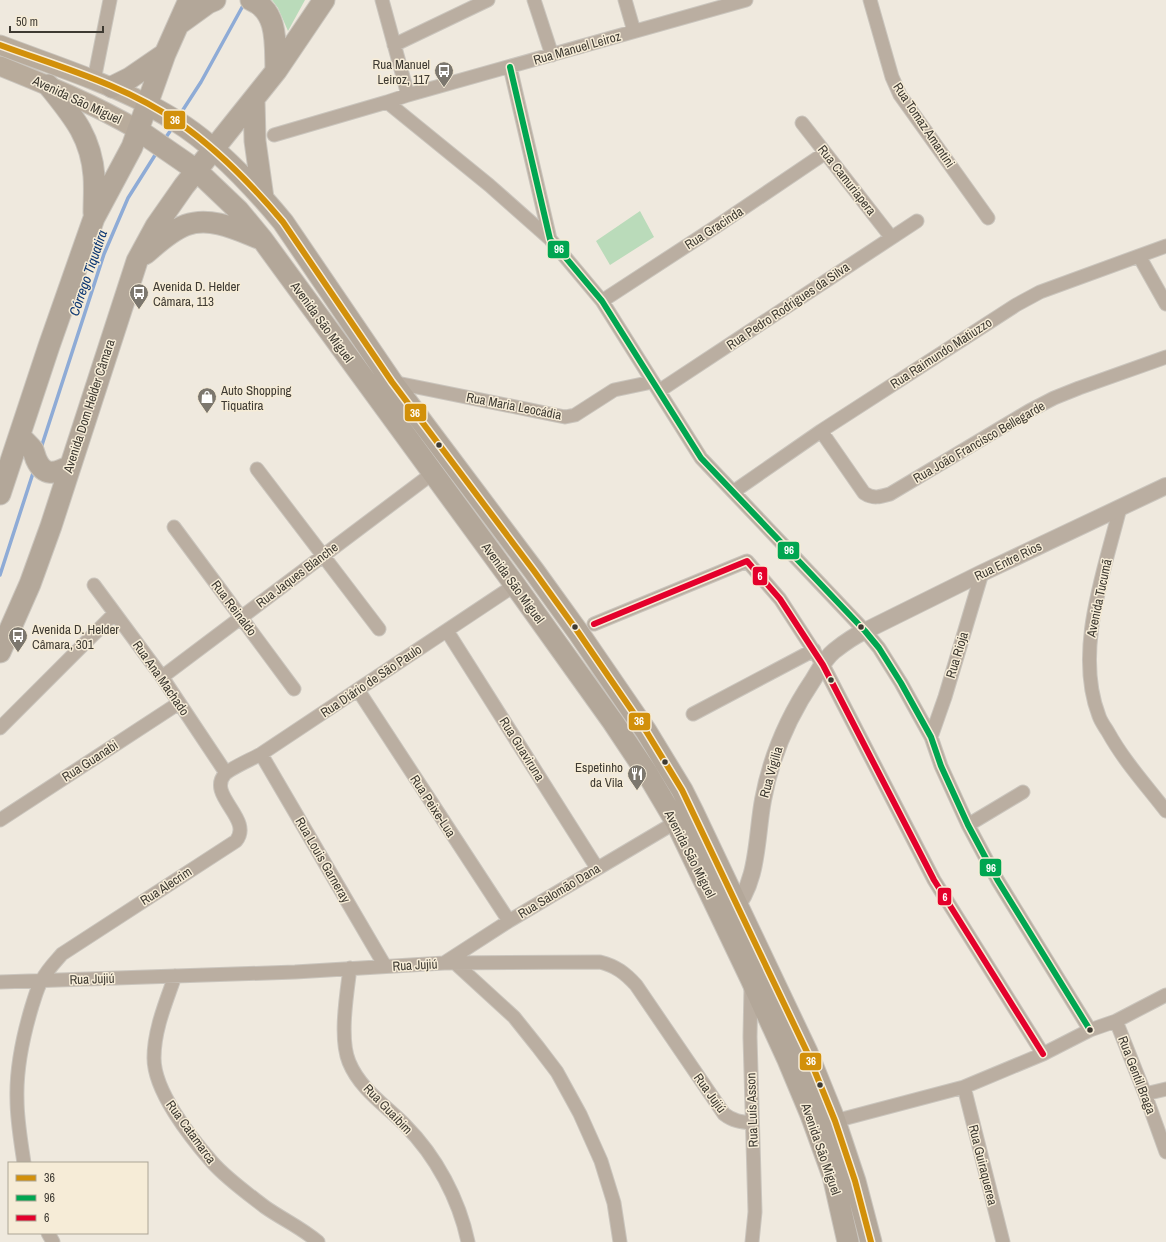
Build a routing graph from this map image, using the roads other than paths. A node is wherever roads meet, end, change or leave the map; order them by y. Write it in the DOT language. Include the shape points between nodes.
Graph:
graph roads {
  1 [pos="110,0"];
  2 [pos="189,0"];
  3 [pos="215,0"];
  4 [pos="251,0"];
  5 [pos="324,0"];
  6 [pos="488,0"];
  7 [pos="534,0"];
  8 [pos="625,0"];
  9 [pos="746,0"];
  10 [pos="870,0"];
  11 [pos="381,4"];
  12 [pos="711,5"];
  13 [pos="179,24"];
  14 [pos="634,31"];
  15 [pos="0,45"];
  16 [pos="394,45"];
  17 [pos="165,54"];
  18 [pos="552,55"];
  19 [pos="0,66"];
  20 [pos="510,67"];
  21 [pos="276,71"];
  22 [pos="103,83"];
  23 [pos="48,85"];
  24 [pos="408,95"];
  25 [pos="254,99"];
  26 [pos="387,102"];
  27 [pos="147,104"];
  28 [pos="802,123"];
  29 [pos="274,135"];
  30 [pos="153,141"];
  31 [pos="213,149"];
  32 [pos="825,153"];
  33 [pos="196,170"];
  34 [pos="262,198"];
  35 [pos="94,218"];
  36 [pos="988,218"];
  37 [pos="917,221"];
  38 [pos="891,237"];
  39 [pos="550,239"];
  40 [pos="262,240"];
  41 [pos="1166,246"];
  42 [pos="1139,256"];
  43 [pos="136,261"];
  44 [pos="602,301"];
  45 [pos="1166,304"];
  46 [pos="1166,357"];
  47 [pos="392,382"];
  48 [pos="651,386"];
  49 [pos="822,431"];
  50 [pos="20,436"];
  51 [pos="70,466"];
  52 [pos="257,469"];
  53 [pos="433,473"];
  54 [pos="1166,486"];
  55 [pos="733,492"];
  56 [pos="0,494"];
  57 [pos="1120,508"];
  58 [pos="174,527"];
  59 [pos="323,556"];
  60 [pos="982,573"];
  61 [pos="94,585"];
  62 [pos="515,585"];
  63 [pos="114,614"];
  64 [pos="241,617"];
  65 [pos="594,624"];
  66 [pos="379,629"];
  67 [pos="447,631"];
  68 [pos="858,634"];
  69 [pos="814,650"];
  70 [pos="0,652"];
  71 [pos="823,665"];
  72 [pos="162,677"];
  73 [pos="294,689"];
  74 [pos="358,690"];
  75 [pos="179,703"];
  76 [pos="693,714"];
  77 [pos="0,728"];
  78 [pos="931,736"];
  79 [pos="261,754"];
  80 [pos="226,773"];
  81 [pos="1023,792"];
  82 [pos="1166,811"];
  83 [pos="0,820"];
  84 [pos="676,822"];
  85 [pos="968,825"];
  86 [pos="597,868"];
  87 [pos="737,906"];
  88 [pos="509,921"];
  89 [pos="724,921"];
  90 [pos="449,963"];
  91 [pos="385,966"];
  92 [pos="350,968"];
  93 [pos="175,976"];
  94 [pos="752,978"];
  95 [pos="42,980"];
  96 [pos="0,982"];
  97 [pos="1166,995"];
  98 [pos="1116,1021"];
  99 [pos="1090,1030"];
  100 [pos="1043,1054"];
  101 [pos="964,1087"];
  102 [pos="1166,1088"];
  103 [pos="1145,1094"];
  104 [pos="835,1121"];
  105 [pos="752,1123"];
  106 [pos="1166,1152"];
  107 [pos="24,1162"];
  108 [pos="318,1242"];
  109 [pos="468,1242"];
  110 [pos="620,1242"];
  111 [pos="752,1242"];
  112 [pos="848,1242"];
  113 [pos="871,1242"];
  114 [pos="1003,1242"];
  1 -- 22 [label="street"];
  2 -- 13 [label="main road"];
  3 -- 13 [label="main road"];
  4 -- 21 [label="main road" via="263,8 274,30"];
  5 -- 21 [label="main road, Avenida Dom Helder Câmara"];
  6 -- 16 [label="street"];
  7 -- 18 [label="street"];
  8 -- 14 [label="street"];
  9 -- 12 [label="street, Rua Manuel Leiroz"];
  10 -- 36 [label="street, Rua Tomaz Amantini" via="892,77 900,95"];
  11 -- 16 [label="street"];
  12 -- 14 [label="street, Rua Manuel Leiroz"];
  13 -- 17 [label="main road"];
  14 -- 18 [label="street, Rua Manuel Leiroz"];
  15 -- 22 [label="main road, Avenida São Miguel"];
  16 -- 24 [label="street"];
  17 -- 22 [label="main road" via="130,78"];
  17 -- 27 [label="main road"];
  18 -- 20 [label="street, Rua Manuel Leiroz"];
  19 -- 23 [label="main road, Avenida São Miguel"];
  20 -- 24 [label="street, Rua Manuel Leiroz"];
  20 -- 39 [label="street"];
  21 -- 25 [label="main road, Avenida Dom Helder Câmara"];
  22 -- 27 [label="main road, Avenida São Miguel"];
  23 -- 30 [label="main road, Avenida São Miguel" via="115,116"];
  23 -- 35 [label="main road" via="80,127 88,144 95,178"];
  24 -- 26 [label="street, Rua Manuel Leiroz"];
  25 -- 31 [label="main road, Avenida Dom Helder Câmara"];
  25 -- 34 [label="main road" via="255,141"];
  26 -- 29 [label="street, Rua Manuel Leiroz"];
  26 -- 39 [label="street"];
  27 -- 30 [label="main road"];
  27 -- 31 [label="main road, Avenida São Miguel" via="173,119"];
  28 -- 32 [label="street, Rua Camuriapera"];
  30 -- 33 [label="main road, Avenida São Miguel"];
  30 -- 35 [label="main road" via="132,146"];
  31 -- 33 [label="main road, Avenida Dom Helder Câmara"];
  31 -- 34 [label="main road, Avenida São Miguel"];
  32 -- 38 [label="street, Rua Camuriapera"];
  32 -- 44 [label="street, Rua Gracinda"];
  33 -- 40 [label="main road, Avenida São Miguel" via="238,210"];
  33 -- 43 [label="main road, Avenida Dom Helder Câmara" via="156,226"];
  34 -- 47 [label="main road, Avenida São Miguel" via="283,222"];
  35 -- 50 [label="main road"];
  37 -- 38 [label="street, Rua Pedro Rodrigues da Silva"];
  38 -- 48 [label="street, Rua Pedro Rodrigues da Silva"];
  39 -- 44 [label="street"];
  40 -- 43 [label="main road" via="218,223 186,225"];
  40 -- 53 [label="main road, Avenida São Miguel"];
  41 -- 42 [label="street, Rua Raimundo Matiuzzo"];
  42 -- 45 [label="street"];
  42 -- 49 [label="street, Rua Raimundo Matiuzzo" via="1040,292 1016,305"];
  43 -- 51 [label="main road, Avenida Dom Helder Câmara"];
  44 -- 48 [label="street"];
  46 -- 49 [label="street, Rua João Francisco Bellegarde" via="1054,398 879,498 864,494"];
  47 -- 48 [label="street, Rua Maria Leocádia" via="565,417 575,415 620,388"];
  47 -- 87 [label="main road, Avenida São Miguel" via="534,571 646,731 682,790"];
  48 -- 55 [label="street" via="701,458"];
  49 -- 55 [label="street, Rua Raimundo Matiuzzo"];
  50 -- 51 [label="main road" via="45,471 52,473"];
  50 -- 56 [label="main road"];
  51 -- 70 [label="main road, Avenida Dom Helder Câmara" via="30,584"];
  52 -- 59 [label="street"];
  53 -- 59 [label="street, Rua Jaques Blanche"];
  53 -- 62 [label="main road, Avenida São Miguel"];
  54 -- 57 [label="street, Rua Entre Rios"];
  55 -- 68 [label="street"];
  57 -- 60 [label="street, Rua Entre Rios"];
  57 -- 82 [label="street, Avenida Tucumã" via="1095,608 1089,649 1090,685 1099,717 1119,752"];
  58 -- 64 [label="street, Rua Reinaldo"];
  59 -- 64 [label="street, Rua Jaques Blanche"];
  59 -- 66 [label="street"];
  60 -- 68 [label="street, Rua Entre Rios"];
  60 -- 78 [label="street, Rua Rioja"];
  61 -- 63 [label="street, Rua Ana Machado"];
  62 -- 67 [label="street, Rua Diário de São Paulo"];
  62 -- 84 [label="main road, Avenida São Miguel" via="613,722"];
  63 -- 72 [label="street, Rua Ana Machado"];
  63 -- 77 [label="street"];
  64 -- 72 [label="street, Rua Jaques Blanche"];
  64 -- 73 [label="street, Rua Reinaldo"];
  65 -- 69 [label="street" via="747,561 780,599"];
  67 -- 74 [label="street, Rua Diário de São Paulo"];
  67 -- 86 [label="street, Rua Guaviruna"];
  68 -- 71 [label="street, Rua Vigilia" via="833,652"];
  68 -- 78 [label="street" via="878,648"];
  69 -- 71 [label="street"];
  69 -- 76 [label="street"];
  71 -- 87 [label="street, Rua Vigilia" via="798,702 771,764 763,799 754,864 747,888"];
  71 -- 100 [label="street" via="934,880"];
  72 -- 75 [label="street, Rua Ana Machado"];
  74 -- 79 [label="street, Rua Diário de São Paulo"];
  74 -- 88 [label="street, Rua Peixe-Lua"];
  75 -- 80 [label="street, Rua Ana Machado"];
  75 -- 83 [label="street, Rua Guanabi"];
  78 -- 85 [label="street" via="941,766"];
  79 -- 80 [label="street, Rua Diário de São Paulo"];
  79 -- 91 [label="street, Rua Louis Garneray"];
  80 -- 95 [label="street, Rua Alecrim" via="221,781 222,792 241,828 236,842 62,954"];
  81 -- 85 [label="street"];
  84 -- 86 [label="street, Rua Salomão Dana"];
  84 -- 89 [label="main road, Avenida São Miguel"];
  85 -- 99 [label="street" via="998,882"];
  86 -- 88 [label="street, Rua Salomão Dana"];
  87 -- 89 [label="street, Rua Vigilia"];
  87 -- 104 [label="main road, Avenida São Miguel" via="807,1052"];
  88 -- 90 [label="street, Rua Salomão Dana"];
  89 -- 94 [label="main road, Avenida São Miguel"];
  90 -- 91 [label="street, Rua Jujiú"];
  90 -- 105 [label="street, Rua Jujiú" via="594,961 611,964 625,973 636,985 724,1114 731,1120"];
  90 -- 110 [label="street" via="514,1018 557,1072 580,1114 601,1161 614,1203"];
  91 -- 92 [label="street, Rua Jujiú"];
  92 -- 93 [label="street, Rua Jujiú"];
  92 -- 109 [label="street, Rua Guaibim" via="344,1016 348,1060 367,1090 406,1126 435,1164 458,1206"];
  93 -- 95 [label="street, Rua Jujiú"];
  93 -- 108 [label="street, Rua Catamarca" via="156,1037 154,1058 163,1093 212,1162 255,1199"];
  94 -- 105 [label="street, Rua Luís Asson"];
  94 -- 112 [label="main road, Avenida São Miguel" via="811,1115 833,1176"];
  95 -- 96 [label="street, Rua Jujiú"];
  95 -- 107 [label="street" via="22,1041 18,1067 17,1098"];
  97 -- 98 [label="street"];
  98 -- 99 [label="street"];
  98 -- 103 [label="street, Rua Gentil Braga"];
  99 -- 100 [label="street"];
  100 -- 101 [label="street"];
  101 -- 104 [label="street"];
  101 -- 114 [label="street, Rua Guiraquerea"];
  102 -- 103 [label="street"];
  103 -- 106 [label="street, Rua Gentil Braga"];
  104 -- 113 [label="main road, Avenida São Miguel" via="855,1181"];
  105 -- 111 [label="street, Rua Luís Asson" via="755,1212"];
}
